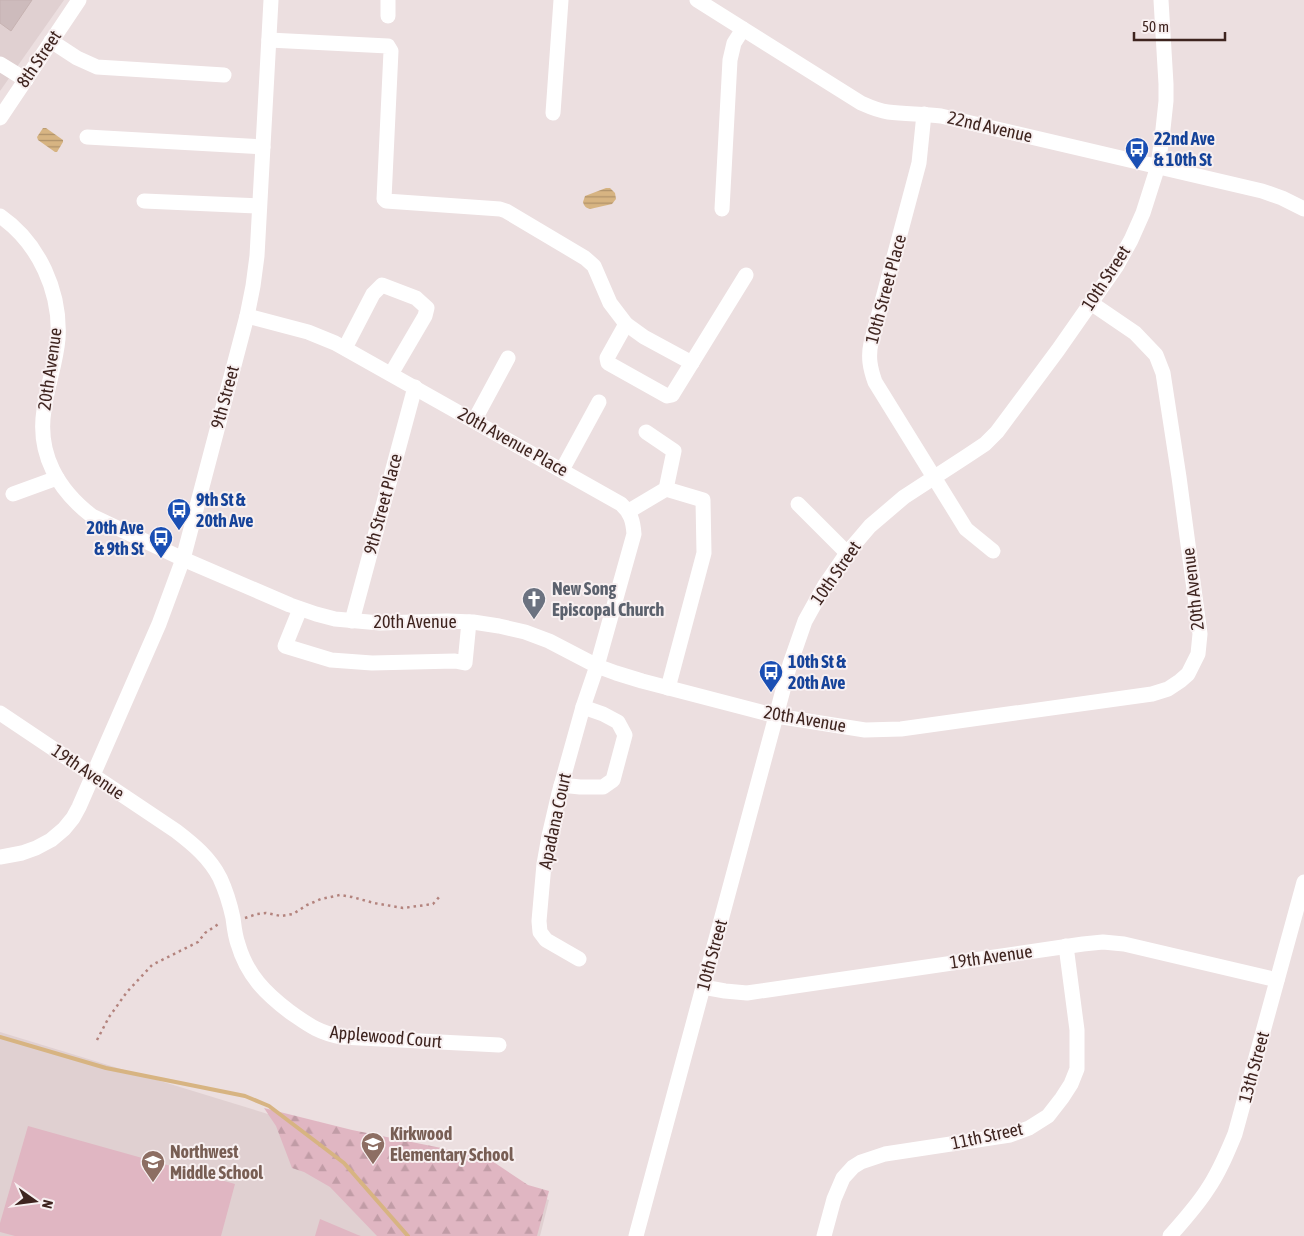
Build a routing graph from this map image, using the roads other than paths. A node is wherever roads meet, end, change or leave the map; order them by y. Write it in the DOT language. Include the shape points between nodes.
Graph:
graph roads {
  1 [pos="79,0"];
  2 [pos="271,0"];
  3 [pos="388,0"];
  4 [pos="561,0"];
  5 [pos="697,0"];
  6 [pos="1161,0"];
  7 [pos="388,16"];
  8 [pos="743,29"];
  9 [pos="269,40"];
  10 [pos="51,42"];
  11 [pos="1,65"];
  12 [pos="224,75"];
  13 [pos="26,80"];
  14 [pos="552,113"];
  15 [pos="924,114"];
  16 [pos="0,118"];
  17 [pos="88,137"];
  18 [pos="263,147"];
  19 [pos="1158,166"];
  20 [pos="144,201"];
  21 [pos="259,206"];
  22 [pos="722,209"];
  23 [pos="1304,209"];
  24 [pos="0,216"];
  25 [pos="746,275"];
  26 [pos="1091,302"];
  27 [pos="247,316"];
  28 [pos="626,324"];
  29 [pos="345,348"];
  30 [pos="508,358"];
  31 [pos="692,363"];
  32 [pos="391,374"];
  33 [pos="415,387"];
  34 [pos="599,402"];
  35 [pos="474,421"];
  36 [pos="646,432"];
  37 [pos="562,470"];
  38 [pos="57,478"];
  39 [pos="935,478"];
  40 [pos="666,489"];
  41 [pos="12,494"];
  42 [pos="798,504"];
  43 [pos="628,511"];
  44 [pos="993,551"];
  45 [pos="847,553"];
  46 [pos="183,559"];
  47 [pos="300,609"];
  48 [pos="352,621"];
  49 [pos="470,622"];
  50 [pos="597,666"];
  51 [pos="668,688"];
  52 [pos="583,707"];
  53 [pos="0,713"];
  54 [pos="776,716"];
  55 [pos="93,775"];
  56 [pos="561,786"];
  57 [pos="176,831"];
  58 [pos="0,857"];
  59 [pos="1304,882"];
  60 [pos="1066,946"];
  61 [pos="579,959"];
  62 [pos="1278,980"];
  63 [pos="703,987"];
  64 [pos="499,1045"];
  65 [pos="636,1236"];
  66 [pos="824,1236"];
  67 [pos="1170,1236"];
  1 -- 10 [label="street, 8th Street"];
  2 -- 9 [label="street, 9th Street"];
  3 -- 7 [label="street"];
  4 -- 14 [label="street"];
  5 -- 8 [label="street, 22nd Avenue"];
  6 -- 19 [label="street, 10th Street" via="1166,101"];
  8 -- 15 [label="street, 22nd Avenue" via="861,103 889,112"];
  8 -- 22 [label="street" via="734,43 730,60"];
  9 -- 18 [label="street, 9th Street"];
  9 -- 28 [label="street" via="388,46 391,51 384,199 500,209 513,214 590,261 613,308"];
  10 -- 12 [label="street" via="97,67"];
  10 -- 13 [label="street, 8th Street"];
  11 -- 13 [label="street"];
  13 -- 16 [label="street, 8th Street"];
  15 -- 19 [label="street, 22nd Avenue"];
  15 -- 39 [label="street, 10th Street Place" via="919,163 869,354 875,382"];
  17 -- 18 [label="street"];
  18 -- 21 [label="street, 9th Street"];
  19 -- 23 [label="street, 22nd Avenue" via="1262,191"];
  19 -- 26 [label="street, 10th Street" via="1131,240"];
  20 -- 21 [label="street"];
  21 -- 27 [label="street, 9th Street" via="257,256"];
  24 -- 38 [label="street, 20th Avenue" via="30,245 49,278 54,296 58,338 43,429 50,465"];
  25 -- 31 [label="street"];
  26 -- 39 [label="street, 10th Street" via="997,432"];
  26 -- 54 [label="street, 20th Avenue" via="1135,333 1156,355 1164,373 1200,634 1198,654 1188,674 1168,689 1152,694 901,729 866,730"];
  27 -- 29 [label="street, 20th Avenue Place" via="308,332"];
  27 -- 46 [label="street, 9th Street"];
  28 -- 31 [label="street"];
  28 -- 31 [label="street" via="607,358 608,363 672,396"];
  29 -- 32 [label="street, 20th Avenue Place"];
  29 -- 32 [label="street" via="373,294 382,285 416,298 426,308 425,316"];
  30 -- 35 [label="street"];
  32 -- 33 [label="street, 20th Avenue Place"];
  33 -- 35 [label="street, 20th Avenue Place"];
  33 -- 48 [label="street, 9th Street Place"];
  34 -- 37 [label="street"];
  35 -- 37 [label="street, 20th Avenue Place"];
  36 -- 40 [label="street" via="674,451"];
  37 -- 43 [label="street, 20th Avenue Place"];
  38 -- 41 [label="street"];
  38 -- 46 [label="street, 20th Avenue" via="67,494 92,516"];
  39 -- 44 [label="street, 10th Street Place" via="966,529"];
  39 -- 45 [label="street, 10th Street" via="904,497 870,526"];
  40 -- 43 [label="street"];
  40 -- 51 [label="street" via="703,500 704,553"];
  42 -- 45 [label="street"];
  43 -- 50 [label="street" via="634,523 634,534"];
  45 -- 54 [label="street, 10th Street" via="805,621"];
  46 -- 47 [label="street, 20th Avenue"];
  46 -- 55 [label="street, 9th Street" via="159,624"];
  47 -- 48 [label="street, 20th Avenue"];
  47 -- 49 [label="street" via="285,646 331,660 465,663"];
  48 -- 49 [label="street, 20th Avenue"];
  49 -- 50 [label="street, 20th Avenue" via="525,632"];
  50 -- 51 [label="street, 20th Avenue"];
  50 -- 52 [label="street, Apadana Court"];
  51 -- 54 [label="street, 20th Avenue"];
  52 -- 56 [label="street, Apadana Court"];
  52 -- 56 [label="street" via="618,722 624,735 613,780 603,787"];
  53 -- 55 [label="street, 19th Avenue"];
  54 -- 63 [label="street, 10th Street"];
  55 -- 57 [label="street, 19th Avenue"];
  55 -- 58 [label="street, 9th Street" via="76,812 64,829 36,848"];
  56 -- 61 [label="street, Apadana Court" via="544,864 540,932 546,940"];
  57 -- 64 [label="street, Applewood Court" via="197,848 219,877 227,895 237,942 254,977 274,1000 312,1028 341,1037"];
  59 -- 62 [label="street, 13th Street"];
  60 -- 62 [label="street, 19th Avenue" via="1102,942 1124,944"];
  60 -- 63 [label="street, 19th Avenue" via="747,993"];
  60 -- 66 [label="street, 11th Street" via="1077,1030 1077,1069 1071,1084 1048,1116 1010,1135 885,1154 861,1162 843,1178"];
  62 -- 67 [label="street, 13th Street" via="1229,1148 1208,1189"];
  63 -- 65 [label="street, 10th Street"];
}
